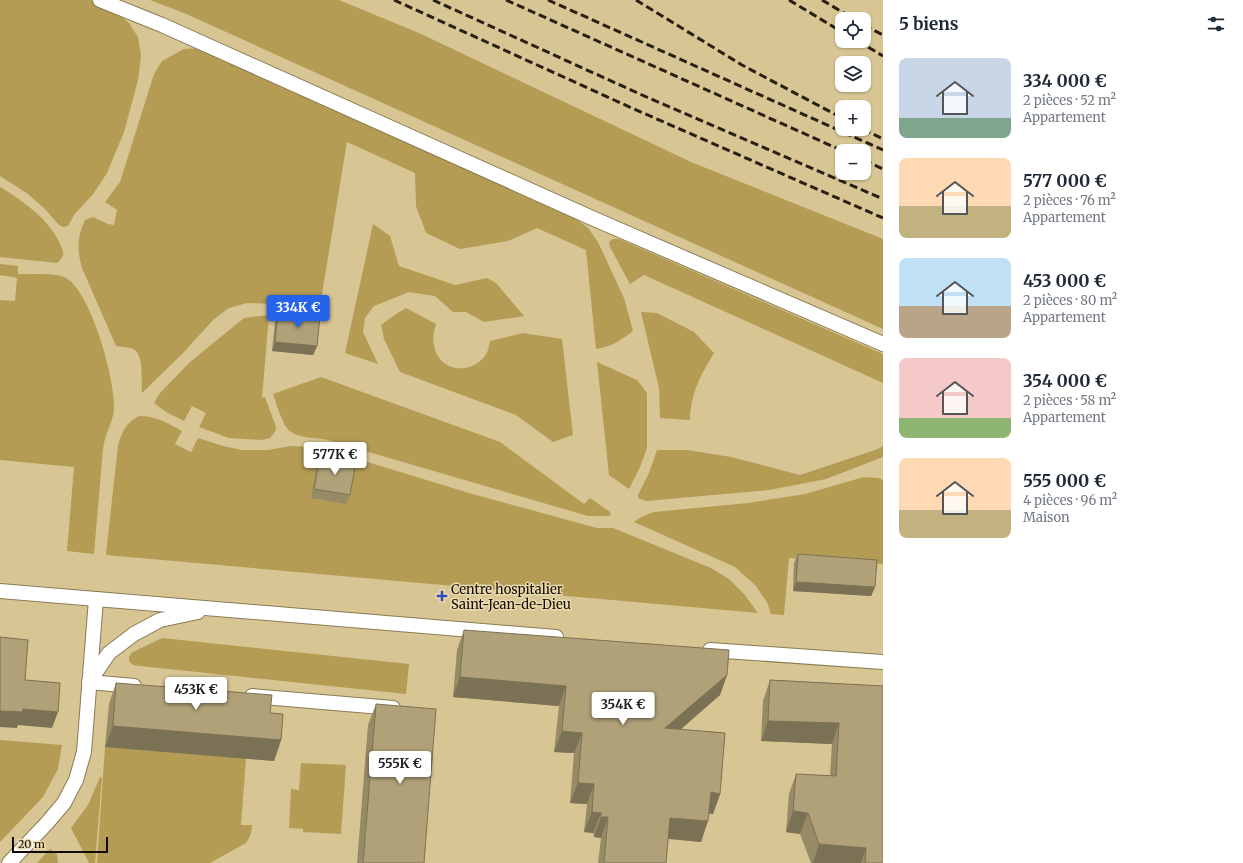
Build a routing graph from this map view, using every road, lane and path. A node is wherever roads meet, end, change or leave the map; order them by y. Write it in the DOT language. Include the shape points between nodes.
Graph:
graph roads {
  1 [pos="100,0"];
  2 [pos="883,344"];
  3 [pos="0,591"];
  4 [pos="96,599"];
  5 [pos="214,609"];
  6 [pos="566,638"];
  7 [pos="699,649"];
  8 [pos="883,662"];
  9 [pos="90,682"];
  10 [pos="151,687"];
  11 [pos="238,695"];
  12 [pos="403,709"];
  13 [pos="9,863"];
  1 -- 2 [label="lane" via="169,28 599,221"];
  3 -- 4 [label="lane"];
  4 -- 5 [label="lane"];
  4 -- 9 [label="lane"];
  5 -- 6 [label="lane"];
  5 -- 9 [label="lane" via="160,620 134,634 110,653"];
  7 -- 8 [label="lane"];
  9 -- 10 [label="lane"];
  9 -- 13 [label="lane" via="84,752 76,780 64,803"];
  11 -- 12 [label="lane"];
}
